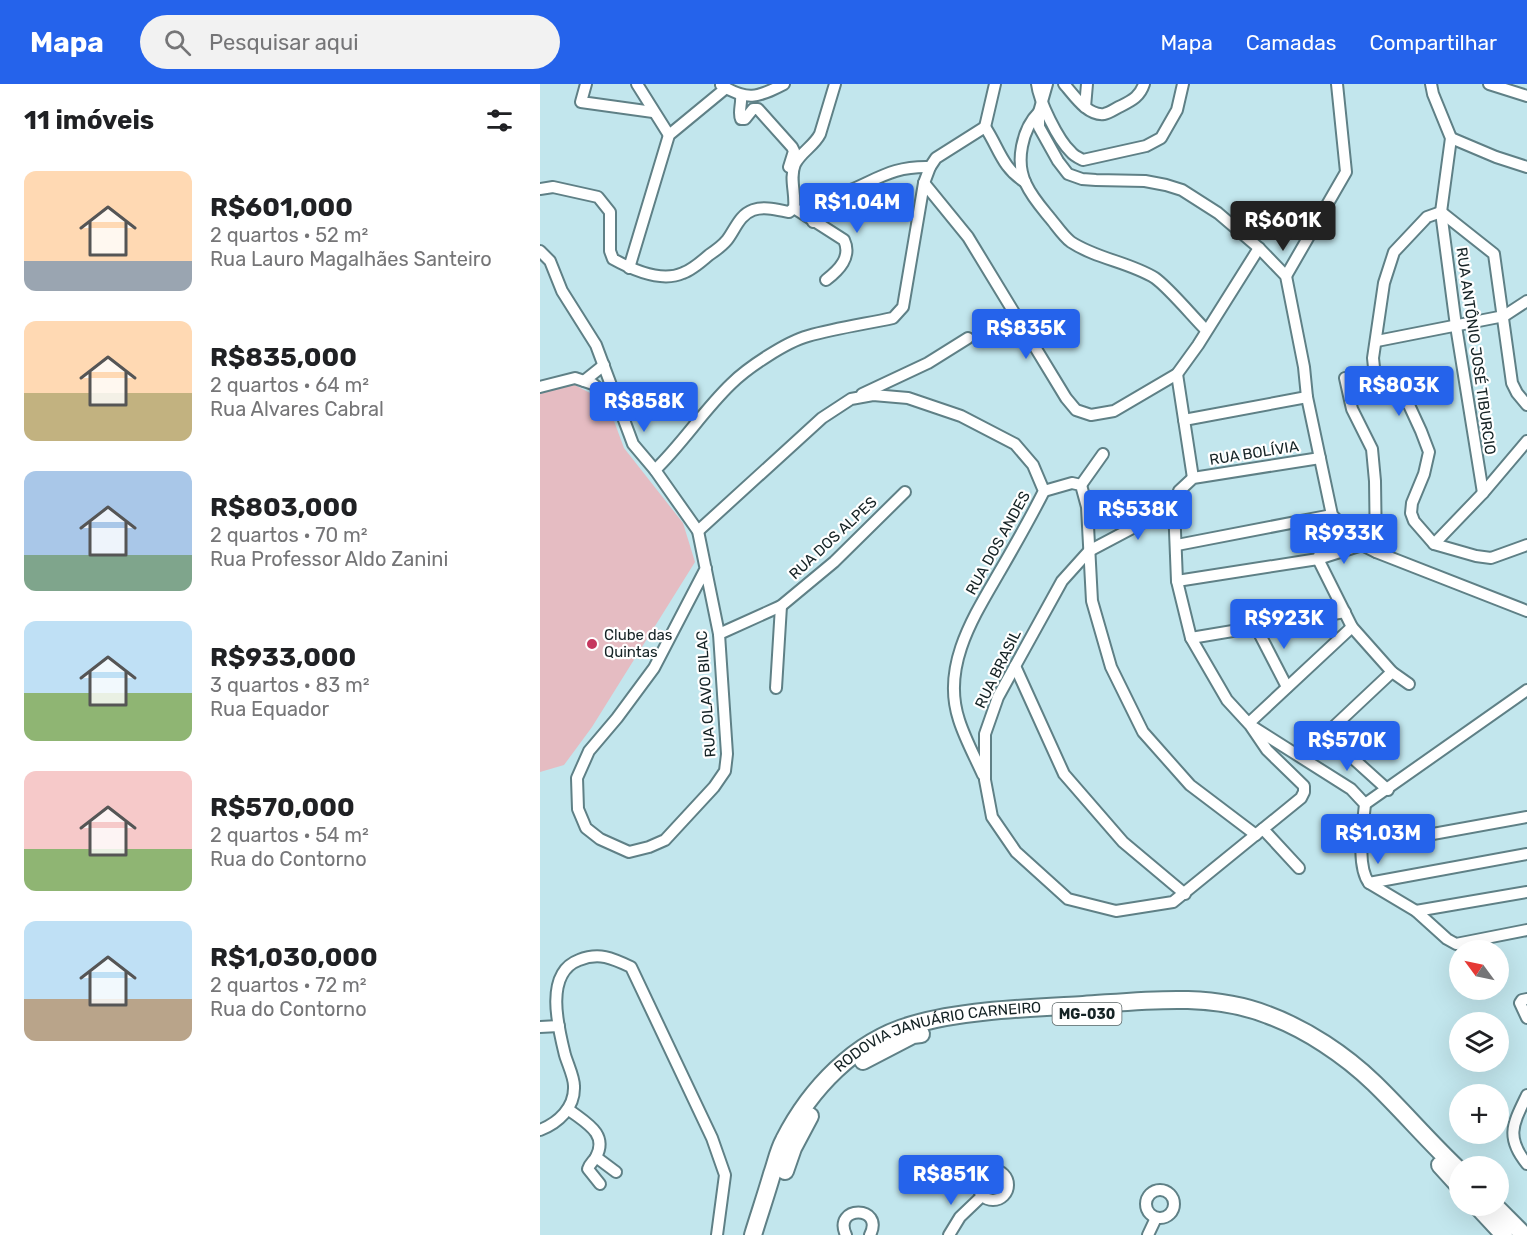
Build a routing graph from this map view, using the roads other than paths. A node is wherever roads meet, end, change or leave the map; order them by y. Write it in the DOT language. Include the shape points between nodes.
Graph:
graph roads {
  1 [pos="586,84"];
  2 [pos="637,84"];
  3 [pos="784,84"];
  4 [pos="835,84"];
  5 [pos="995,84"];
  6 [pos="1037,84"];
  7 [pos="1047,84"];
  8 [pos="1064,84"];
  9 [pos="1087,84"];
  10 [pos="1144,84"];
  11 [pos="1183,84"];
  12 [pos="1337,84"];
  13 [pos="1431,84"];
  14 [pos="1489,84"];
  15 [pos="723,86"];
  16 [pos="741,96"];
  17 [pos="1527,96"];
  18 [pos="1041,107"];
  19 [pos="1085,107"];
  20 [pos="653,112"];
  21 [pos="985,127"];
  22 [pos="669,135"];
  23 [pos="1450,138"];
  24 [pos="930,167"];
  25 [pos="1527,167"];
  26 [pos="792,180"];
  27 [pos="1025,182"];
  28 [pos="924,183"];
  29 [pos="540,189"];
  30 [pos="794,208"];
  31 [pos="1441,212"];
  32 [pos="813,222"];
  33 [pos="1259,248"];
  34 [pos="540,251"];
  35 [pos="629,268"];
  36 [pos="1286,276"];
  37 [pos="826,280"];
  38 [pos="1527,301"];
  39 [pos="1504,316"];
  40 [pos="1456,326"];
  41 [pos="1206,330"];
  42 [pos="968,338"];
  43 [pos="1377,341"];
  44 [pos="604,365"];
  45 [pos="1177,374"];
  46 [pos="1345,378"];
  47 [pos="584,381"];
  48 [pos="540,387"];
  49 [pos="1307,397"];
  50 [pos="851,399"];
  51 [pos="618,405"];
  52 [pos="1527,405"];
  53 [pos="1184,420"];
  54 [pos="1527,441"];
  55 [pos="1103,454"];
  56 [pos="1320,458"];
  57 [pos="655,470"];
  58 [pos="1193,478"];
  59 [pos="1081,485"];
  60 [pos="1044,491"];
  61 [pos="905,492"];
  62 [pos="1483,493"];
  63 [pos="1174,506"];
  64 [pos="1332,515"];
  65 [pos="698,531"];
  66 [pos="1434,544"];
  67 [pos="1177,545"];
  68 [pos="1362,545"];
  69 [pos="1527,545"];
  70 [pos="1089,551"];
  71 [pos="1376,552"];
  72 [pos="1318,559"];
  73 [pos="706,568"];
  74 [pos="1177,581"];
  75 [pos="1505,602"];
  76 [pos="1527,605"];
  77 [pos="781,606"];
  78 [pos="1527,611"];
  79 [pos="1345,612"];
  80 [pos="1256,627"];
  81 [pos="1352,627"];
  82 [pos="718,634"];
  83 [pos="1191,638"];
  84 [pos="1015,666"];
  85 [pos="1392,672"];
  86 [pos="1409,684"];
  87 [pos="1287,687"];
  88 [pos="776,688"];
  89 [pos="1527,690"];
  90 [pos="1249,724"];
  91 [pos="1326,734"];
  92 [pos="1303,758"];
  93 [pos="985,780"];
  94 [pos="1388,790"];
  95 [pos="1365,804"];
  96 [pos="1527,817"];
  97 [pos="1260,832"];
  98 [pos="1361,847"];
  99 [pos="1527,854"];
  100 [pos="1299,868"];
  101 [pos="1369,884"];
  102 [pos="1527,892"];
  103 [pos="1185,894"];
  104 [pos="1416,911"];
  105 [pos="1527,930"];
  106 [pos="1527,999"];
  107 [pos="1527,1018"];
  108 [pos="559,1026"];
  109 [pos="540,1027"];
  110 [pos="1527,1095"];
  111 [pos="568,1109"];
  112 [pos="540,1130"];
  113 [pos="596,1157"];
  114 [pos="1449,1160"];
  115 [pos="1527,1164"];
  116 [pos="616,1172"];
  117 [pos="1449,1175"];
  118 [pos="600,1184"];
  119 [pos="982,1196"];
  120 [pos="1486,1216"];
  121 [pos="1505,1216"];
  122 [pos="1156,1218"];
  123 [pos="717,1235"];
  124 [pos="753,1235"];
  125 [pos="764,1235"];
  126 [pos="846,1235"];
  127 [pos="870,1235"];
  128 [pos="949,1235"];
  129 [pos="1148,1235"];
  130 [pos="1504,1235"];
  131 [pos="1524,1235"];
  1 -- 20 [label="street" via="581,102"];
  2 -- 20 [label="street"];
  3 -- 16 [label="street" via="766,93"];
  4 -- 26 [label="street" via="820,134 795,165"];
  5 -- 21 [label="street"];
  6 -- 18 [label="street"];
  7 -- 18 [label="street"];
  8 -- 19 [label="street"];
  9 -- 19 [label="street"];
  10 -- 19 [label="street" via="1140,95 1104,114"];
  11 -- 18 [label="street" via="1178,110 1161,138 1146,146 1083,160 1072,154"];
  12 -- 36 [label="street" via="1346,172"];
  13 -- 23 [label="street"];
  14 -- 17 [label="street"];
  15 -- 16 [label="street"];
  15 -- 22 [label="street"];
  16 -- 26 [label="street" via="741,119 758,109 792,147 787,172"];
  18 -- 27 [label="street" via="1026,129 1022,172"];
  18 -- 33 [label="street" via="1039,127 1068,174 1082,179 1145,181 1182,190 1218,213"];
  20 -- 22 [label="street"];
  21 -- 24 [label="street" via="936,158"];
  21 -- 27 [label="street" via="1004,164"];
  22 -- 35 [label="street"];
  23 -- 25 [label="street"];
  23 -- 31 [label="street, RUA ANTÔNIO JOSÉ TIBURCIO"];
  24 -- 28 [label="street"];
  24 -- 32 [label="street" via="889,172 839,195 828,201"];
  26 -- 30 [label="street"];
  27 -- 41 [label="street" via="1069,241 1156,279"];
  28 -- 45 [label="street" via="968,237 1076,410 1091,415 1114,411"];
  28 -- 57 [label="street" via="903,307 893,318 806,336 770,354 732,382"];
  29 -- 35 [label="street" via="553,187 598,197 610,212 612,259"];
  30 -- 32 [label="street"];
  30 -- 35 [label="street" via="789,212 751,210 726,242 683,273 672,276"];
  31 -- 39 [label="street" via="1494,254"];
  31 -- 40 [label="street, RUA ANTÔNIO JOSÉ TIBURCIO"];
  31 -- 43 [label="street" via="1427,217 1394,252 1384,283"];
  32 -- 37 [label="street" via="844,240 847,247 839,270"];
  33 -- 36 [label="street"];
  33 -- 41 [label="street"];
  34 -- 44 [label="street" via="550,261 562,291"];
  36 -- 49 [label="street"];
  38 -- 39 [label="street"];
  39 -- 40 [label="street"];
  39 -- 52 [label="street" via="1512,383"];
  40 -- 43 [label="street"];
  40 -- 62 [label="street, RUA ANTÔNIO JOSÉ TIBURCIO"];
  41 -- 45 [label="street"];
  42 -- 50 [label="street" via="928,363"];
  43 -- 66 [label="street" via="1373,358 1375,377 1409,405 1429,452 1411,513"];
  44 -- 47 [label="street"];
  44 -- 51 [label="street"];
  45 -- 53 [label="street"];
  46 -- 71 [label="street" via="1352,410 1372,449"];
  47 -- 48 [label="street" via="575,378"];
  47 -- 51 [label="street" via="605,392"];
  49 -- 53 [label="street"];
  49 -- 56 [label="street"];
  50 -- 60 [label="street, RUA DOS ANDES" via="873,395 908,398 961,416 1015,444 1033,465"];
  50 -- 65 [label="street, RUA DOS ANDES" via="822,418"];
  51 -- 57 [label="street" via="633,444"];
  53 -- 58 [label="street"];
  54 -- 62 [label="street"];
  55 -- 59 [label="street"];
  56 -- 58 [label="street, RUA BOLÍVIA"];
  56 -- 64 [label="street"];
  57 -- 65 [label="street"];
  58 -- 63 [label="street" via="1179,491"];
  59 -- 60 [label="street" via="1072,483"];
  59 -- 70 [label="street" via="1087,507"];
  60 -- 93 [label="street, RUA DOS ANDES" via="968,626 958,654 954,688 958,719"];
  61 -- 77 [label="street, RUA DOS ALPES" via="834,562"];
  62 -- 66 [label="street"];
  63 -- 67 [label="street"];
  63 -- 70 [label="street, RUA BRASIL"];
  64 -- 67 [label="street"];
  64 -- 68 [label="street"];
  64 -- 72 [label="street"];
  65 -- 73 [label="street"];
  66 -- 69 [label="street" via="1491,558"];
  67 -- 74 [label="street"];
  68 -- 71 [label="street"];
  68 -- 72 [label="street"];
  70 -- 84 [label="street, RUA BRASIL" via="1062,581"];
  70 -- 97 [label="street" via="1092,601 1111,667 1143,732 1190,785"];
  71 -- 75 [label="street"];
  72 -- 74 [label="street"];
  72 -- 79 [label="street"];
  73 -- 82 [label="street, RUA OLAVO BILAC"];
  73 -- 82 [label="street, RUA OLAVO BILAC" via="654,668 589,751 577,778 578,809 586,828 600,839 629,852 665,840 725,771"];
  74 -- 83 [label="street"];
  75 -- 76 [label="street"];
  75 -- 78 [label="street"];
  77 -- 82 [label="street, RUA DOS ALPES"];
  77 -- 88 [label="street"];
  79 -- 80 [label="street"];
  79 -- 81 [label="street"];
  80 -- 83 [label="street"];
  80 -- 87 [label="street"];
  81 -- 85 [label="street"];
  81 -- 87 [label="street"];
  83 -- 90 [label="street" via="1227,700"];
  84 -- 93 [label="street, RUA BRASIL" via="998,697 985,734"];
  84 -- 103 [label="street" via="1064,774 1123,842"];
  85 -- 86 [label="street"];
  85 -- 91 [label="street"];
  87 -- 90 [label="street"];
  89 -- 94 [label="street"];
  90 -- 92 [label="street"];
  90 -- 97 [label="street, RUA BRASIL" via="1267,750 1304,786 1301,798"];
  91 -- 92 [label="street"];
  91 -- 94 [label="street"];
  92 -- 95 [label="street" via="1351,789"];
  93 -- 103 [label="street, RUA BRASIL" via="992,817 1016,852 1068,899 1116,911 1173,902"];
  94 -- 95 [label="street"];
  95 -- 98 [label="street"];
  96 -- 98 [label="street"];
  97 -- 100 [label="street"];
  97 -- 103 [label="street, RUA BRASIL"];
  98 -- 101 [label="street" via="1364,877"];
  99 -- 101 [label="street"];
  101 -- 104 [label="street"];
  102 -- 104 [label="street"];
  104 -- 105 [label="street" via="1456,944"];
  106 -- 107 [label="street" via="1520,1001"];
  108 -- 109 [label="street"];
  108 -- 111 [label="street" via="574,1086"];
  108 -- 123 [label="street" via="557,984 570,964 594,955 631,968 712,1138 725,1175"];
  110 -- 115 [label="street" via="1516,1116 1512,1137"];
  111 -- 112 [label="street"];
  111 -- 113 [label="street" via="598,1132"];
  113 -- 116 [label="street"];
  113 -- 118 [label="street" via="588,1169"];
  114 -- 124 [label="highway, RODOVIA JANUÁRIO CARNEIRO / MG-030" via="1356,1068 1323,1044 1267,1014 1189,1000 984,1013 911,1025 847,1059 798,1114 782,1143"];
  117 -- 125 [label="highway, RODOVIA JANUÁRIO CARNEIRO / MG-030" via="1384,1105 1340,1065 1278,1029 1240,1015 1138,1009 983,1022 913,1035 854,1066 831,1088 793,1148"];
  119 -- 128 [label="street" via="960,1217"];
  120 -- 130 [label="highway"];
  121 -- 131 [label="highway"];
  122 -- 129 [label="street"];
  126 -- 127 [label="street" via="845,1220 856,1212 870,1217"];
}
